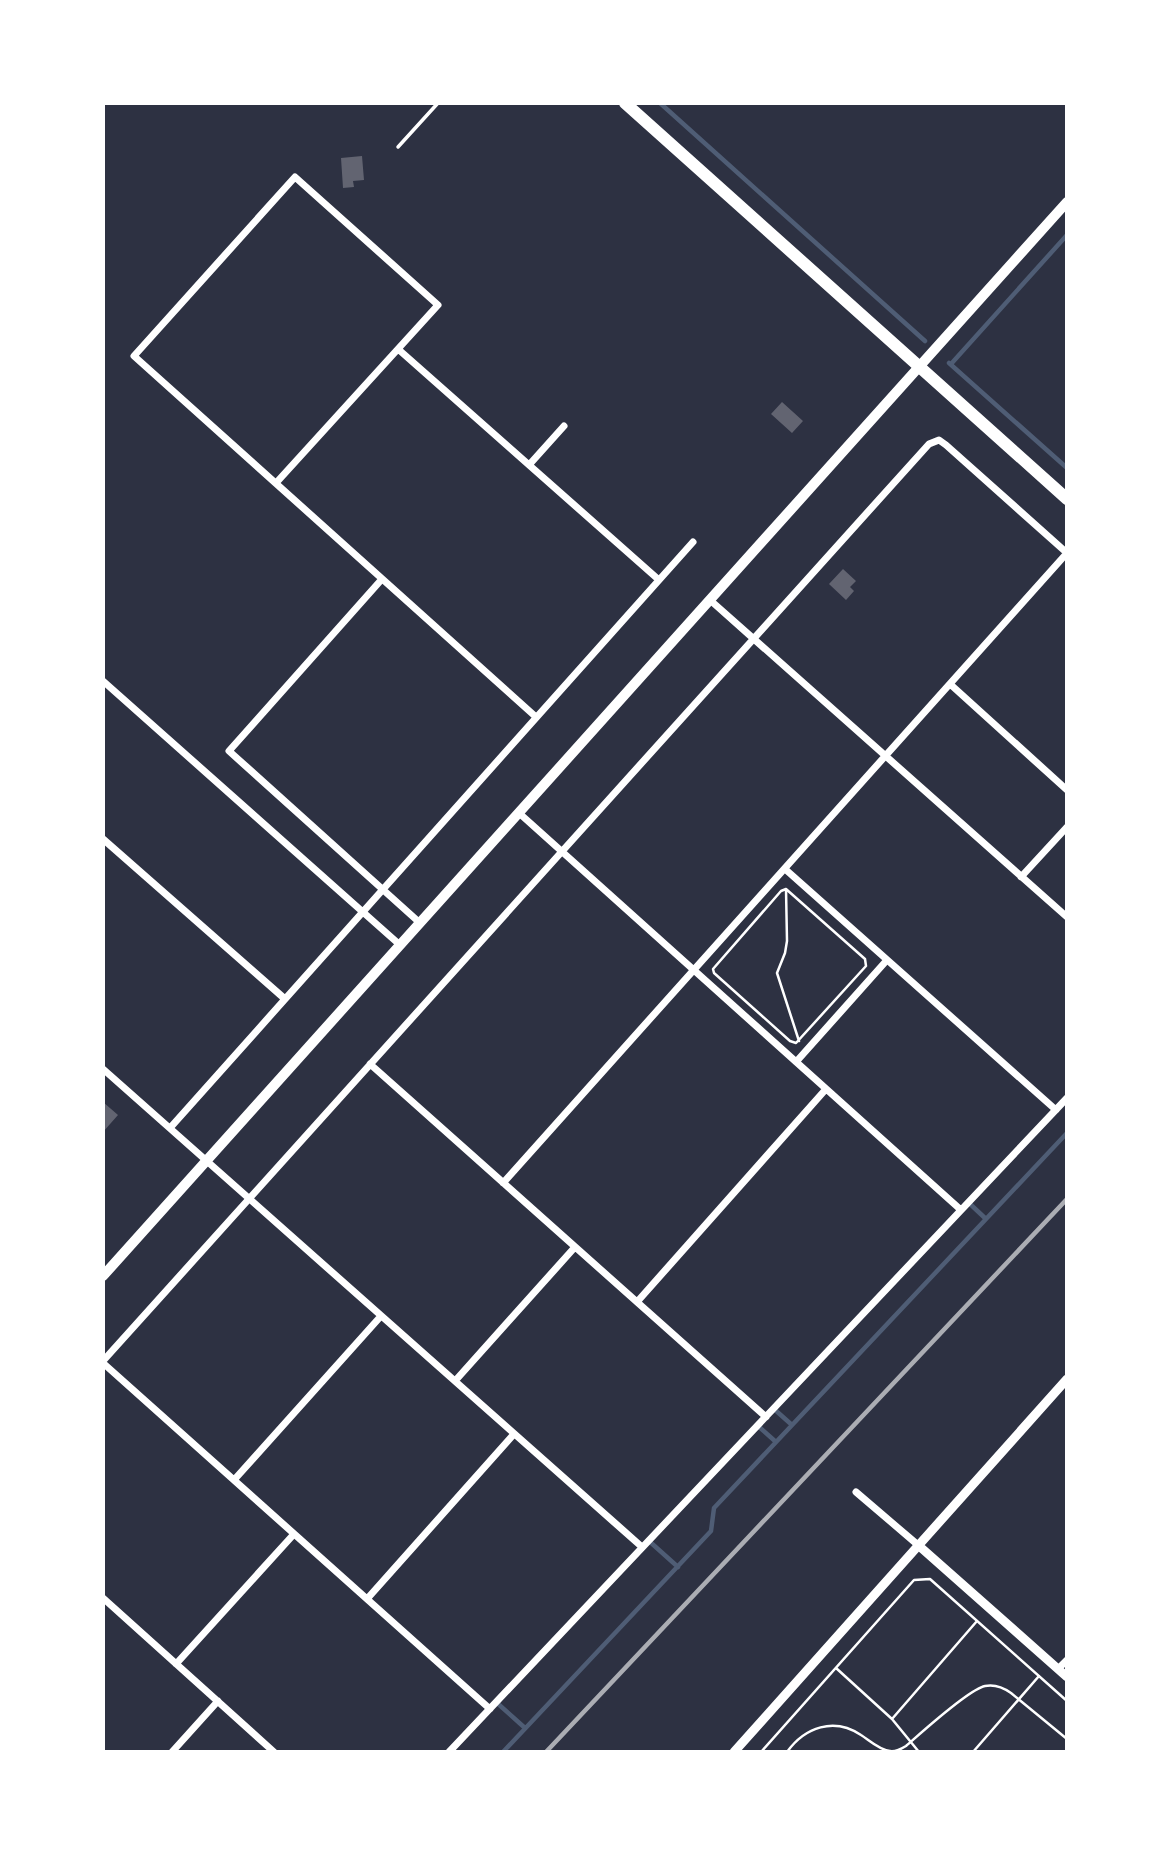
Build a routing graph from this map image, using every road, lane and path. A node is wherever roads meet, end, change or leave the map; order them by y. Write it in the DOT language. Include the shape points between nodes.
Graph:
graph roads {
  1 [pos="438,103"];
  2 [pos="625,103"];
  3 [pos="398,147"];
  4 [pos="1067,202"];
  5 [pos="398,349"];
  6 [pos="919,367"];
  7 [pos="564,426"];
  8 [pos="529,466"];
  9 [pos="276,483"];
  10 [pos="1067,499"];
  11 [pos="693,542"];
  12 [pos="1067,553"];
  13 [pos="382,579"];
  14 [pos="659,580"];
  15 [pos="710,600"];
  16 [pos="753,638"];
  17 [pos="103,681"];
  18 [pos="950,684"];
  19 [pos="536,717"];
  20 [pos="886,756"];
  21 [pos="1067,790"];
  22 [pos="519,813"];
  23 [pos="1067,827"];
  24 [pos="103,839"];
  25 [pos="561,851"];
  26 [pos="785,869"];
  27 [pos="1021,877"];
  28 [pos="383,889"];
  29 [pos="786,889"];
  30 [pos="362,912"];
  31 [pos="1067,917"];
  32 [pos="420,923"];
  33 [pos="400,946"];
  34 [pos="887,960"];
  35 [pos="694,970"];
  36 [pos="285,999"];
  37 [pos="799,1041"];
  38 [pos="796,1062"];
  39 [pos="370,1064"];
  40 [pos="103,1069"];
  41 [pos="826,1089"];
  42 [pos="1067,1098"];
  43 [pos="1056,1110"];
  44 [pos="170,1128"];
  45 [pos="207,1161"];
  46 [pos="503,1183"];
  47 [pos="249,1198"];
  48 [pos="961,1210"];
  49 [pos="575,1247"];
  50 [pos="103,1276"];
  51 [pos="637,1302"];
  52 [pos="381,1316"];
  53 [pos="103,1362"];
  54 [pos="1067,1379"];
  55 [pos="455,1381"];
  56 [pos="766,1417"];
  57 [pos="514,1434"];
  58 [pos="234,1480"];
  59 [pos="856,1492"];
  60 [pos="294,1534"];
  61 [pos="918,1545"];
  62 [pos="642,1547"];
  63 [pos="933,1575"];
  64 [pos="909,1576"];
  65 [pos="930,1579"];
  66 [pos="914,1580"];
  67 [pos="103,1598"];
  68 [pos="367,1599"];
  69 [pos="977,1621"];
  70 [pos="1067,1660"];
  71 [pos="176,1664"];
  72 [pos="836,1668"];
  73 [pos="1058,1669"];
  74 [pos="1039,1676"];
  75 [pos="1067,1677"];
  76 [pos="1019,1699"];
  77 [pos="1067,1700"];
  78 [pos="218,1701"];
  79 [pos="490,1709"];
  80 [pos="892,1719"];
  81 [pos="1067,1739"];
  82 [pos="911,1741"];
  83 [pos="172,1752"];
  84 [pos="274,1752"];
  85 [pos="449,1752"];
  86 [pos="734,1752"];
  87 [pos="761,1752"];
  88 [pos="787,1752"];
  89 [pos="919,1752"];
  90 [pos="972,1752"];
  1 -- 3 [label="lane"];
  2 -- 6 [label="main road"];
  4 -- 6 [label="main road"];
  5 -- 8 [label="street"];
  5 -- 9 [label="street"];
  5 -- 9 [label="street" via="438,305 295,177 134,356"];
  6 -- 10 [label="main road"];
  6 -- 15 [label="main road"];
  7 -- 8 [label="street"];
  8 -- 14 [label="street"];
  9 -- 13 [label="street"];
  11 -- 14 [label="street"];
  12 -- 16 [label="street" via="946,444 935,440"];
  12 -- 18 [label="street"];
  13 -- 19 [label="street"];
  13 -- 28 [label="street" via="229,751"];
  14 -- 19 [label="street"];
  15 -- 16 [label="street"];
  15 -- 22 [label="main road"];
  16 -- 20 [label="street"];
  16 -- 25 [label="street"];
  17 -- 30 [label="street"];
  18 -- 20 [label="street"];
  18 -- 21 [label="street"];
  19 -- 28 [label="street"];
  20 -- 26 [label="street"];
  20 -- 27 [label="street"];
  22 -- 25 [label="street"];
  22 -- 32 [label="main road"];
  23 -- 27 [label="street"];
  24 -- 36 [label="street"];
  25 -- 35 [label="street"];
  25 -- 39 [label="street"];
  26 -- 34 [label="street"];
  26 -- 35 [label="street"];
  27 -- 31 [label="street"];
  28 -- 30 [label="street"];
  28 -- 32 [label="street"];
  29 -- 37 [label="path" via="787,941 776,973"];
  29 -- 37 [label="path" via="866,962"];
  29 -- 37 [label="path" via="713,969 790,1041"];
  30 -- 33 [label="street"];
  30 -- 36 [label="street"];
  32 -- 33 [label="main road"];
  33 -- 45 [label="main road"];
  34 -- 38 [label="street"];
  34 -- 43 [label="street"];
  35 -- 38 [label="street"];
  35 -- 46 [label="street"];
  36 -- 44 [label="street"];
  38 -- 41 [label="street"];
  39 -- 46 [label="street"];
  39 -- 47 [label="street"];
  40 -- 44 [label="street"];
  41 -- 48 [label="street"];
  41 -- 51 [label="street"];
  42 -- 43 [label="street"];
  43 -- 48 [label="street"];
  44 -- 45 [label="street"];
  45 -- 47 [label="street"];
  45 -- 50 [label="main road"];
  46 -- 49 [label="street"];
  47 -- 52 [label="street"];
  47 -- 53 [label="street"];
  48 -- 56 [label="street"];
  49 -- 51 [label="street"];
  49 -- 55 [label="street"];
  51 -- 56 [label="street"];
  52 -- 55 [label="street"];
  52 -- 58 [label="street"];
  53 -- 58 [label="street"];
  54 -- 61 [label="street"];
  55 -- 57 [label="street"];
  56 -- 62 [label="street"];
  57 -- 62 [label="street"];
  57 -- 68 [label="street"];
  58 -- 60 [label="street"];
  59 -- 61 [label="street"];
  60 -- 68 [label="street"];
  60 -- 71 [label="street"];
  61 -- 73 [label="street"];
  61 -- 86 [label="street"];
  62 -- 79 [label="street"];
  63 -- 65 [label="path"];
  64 -- 66 [label="path"];
  65 -- 66 [label="path"];
  65 -- 69 [label="path"];
  66 -- 72 [label="path"];
  67 -- 71 [label="street"];
  68 -- 79 [label="street"];
  69 -- 74 [label="path"];
  69 -- 80 [label="path"];
  70 -- 73 [label="street"];
  71 -- 78 [label="street"];
  72 -- 80 [label="path"];
  72 -- 87 [label="path"];
  73 -- 75 [label="street"];
  74 -- 76 [label="path"];
  74 -- 77 [label="path"];
  76 -- 81 [label="path"];
  76 -- 82 [label="path" via="1001,1687 979,1688"];
  76 -- 90 [label="path"];
  78 -- 83 [label="street"];
  78 -- 84 [label="street"];
  79 -- 85 [label="street"];
  80 -- 82 [label="path"];
  82 -- 88 [label="path" via="897,1751 886,1751 852,1730 825,1726 810,1730"];
  82 -- 89 [label="path"];
}
